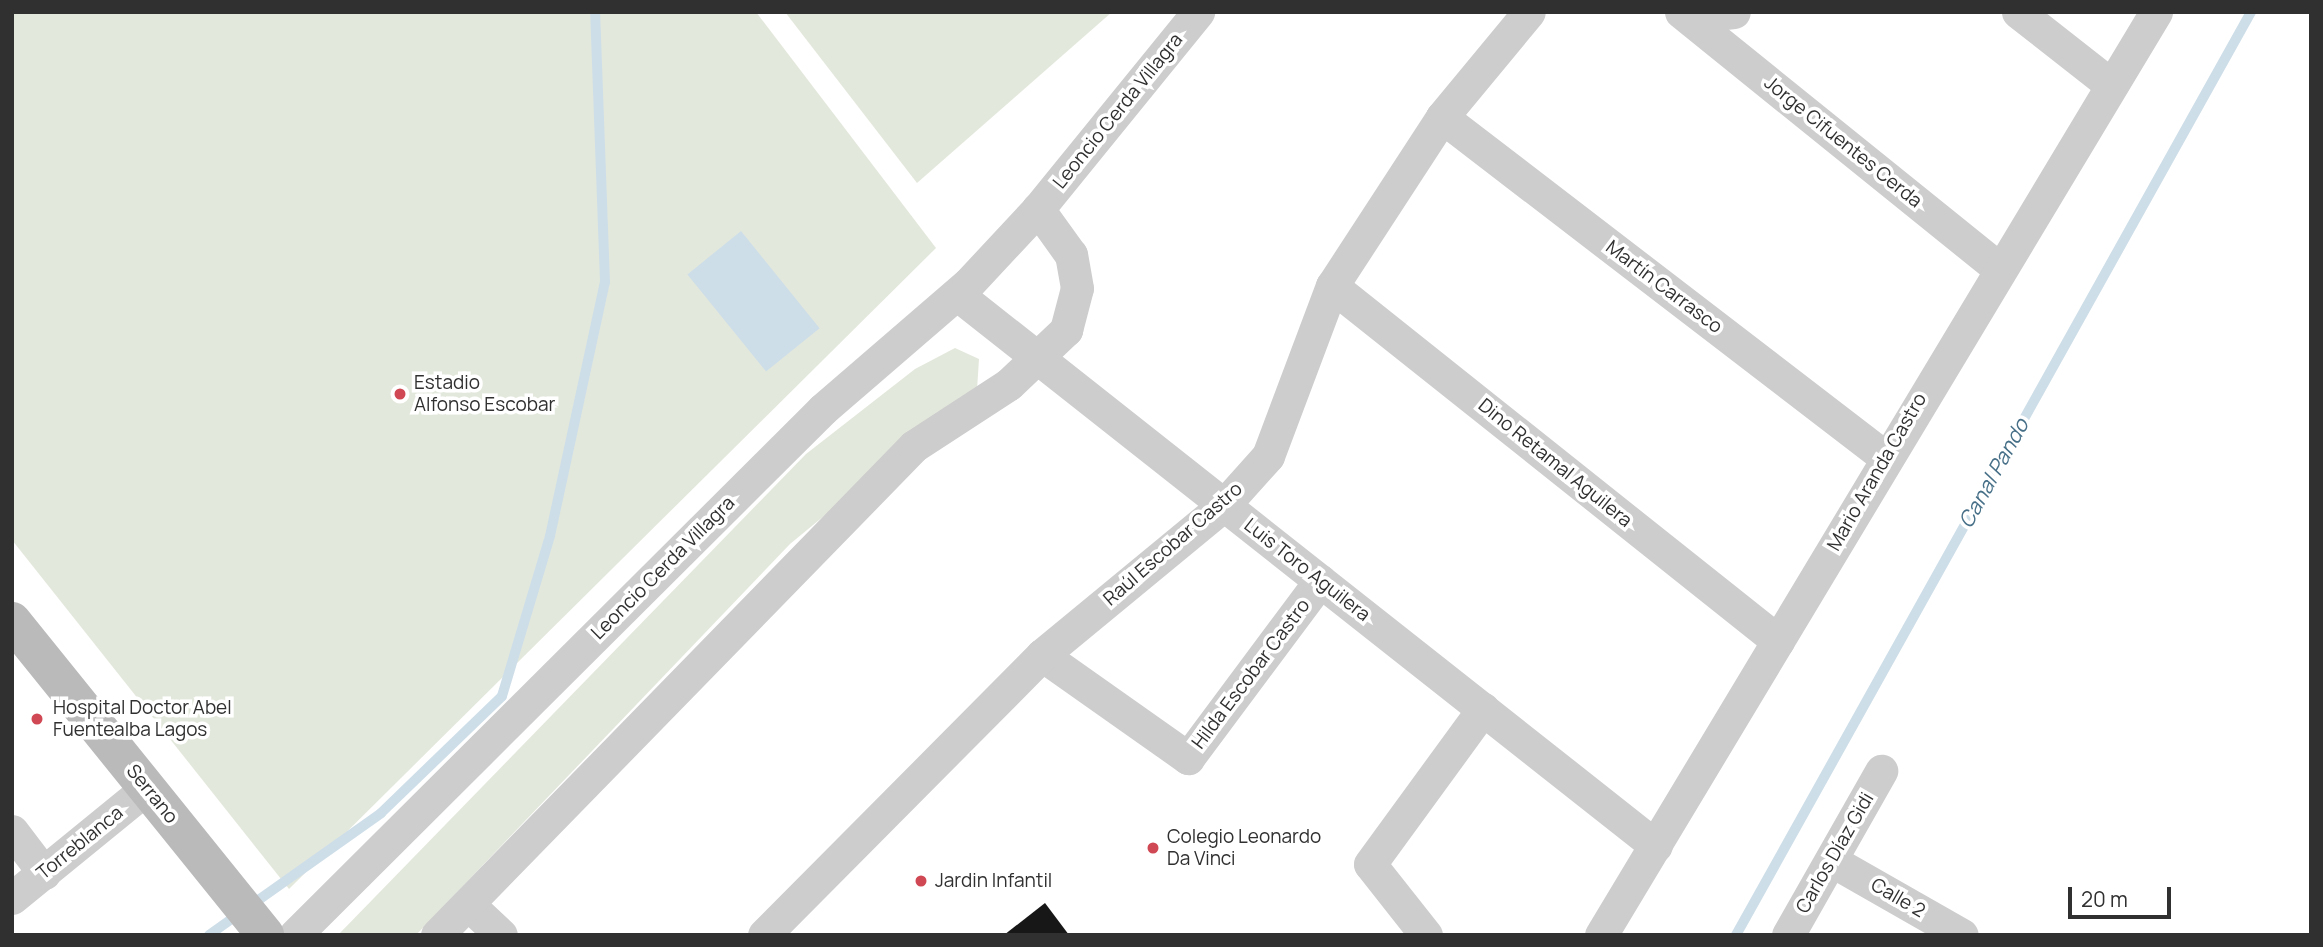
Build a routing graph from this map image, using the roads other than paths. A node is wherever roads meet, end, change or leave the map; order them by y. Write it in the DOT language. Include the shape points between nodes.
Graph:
graph roads {
  1 [pos="1198,12"];
  2 [pos="1529,12"];
  3 [pos="1734,12"];
  4 [pos="2018,12"];
  5 [pos="2156,12"];
  6 [pos="1685,15"];
  7 [pos="2111,85"];
  8 [pos="1442,117"];
  9 [pos="1038,209"];
  10 [pos="1997,267"];
  11 [pos="1332,286"];
  12 [pos="958,295"];
  13 [pos="1040,360"];
  14 [pos="1885,457"];
  15 [pos="1224,505"];
  16 [pos="1320,581"];
  17 [pos="12,621"];
  18 [pos="1778,641"];
  19 [pos="1042,655"];
  20 [pos="1483,709"];
  21 [pos="1881,771"];
  22 [pos="148,788"];
  23 [pos="12,831"];
  24 [pos="1656,846"];
  25 [pos="1834,862"];
  26 [pos="44,873"];
  27 [pos="12,898"];
  28 [pos="468,904"];
  29 [pos="273,933"];
  30 [pos="437,935"];
  31 [pos="500,935"];
  32 [pos="764,935"];
  33 [pos="1426,935"];
  34 [pos="1601,935"];
  35 [pos="1788,935"];
  36 [pos="1962,935"];
  1 -- 9 [label="street, Leoncio Cerda Villagra"];
  2 -- 8 [label="street, Raúl Escobar Castro"];
  3 -- 6 [label="street"];
  4 -- 7 [label="street"];
  5 -- 7 [label="street, Mario Aranda Castro"];
  6 -- 10 [label="street, Jorge Cifuentes Cerda"];
  7 -- 10 [label="street, Mario Aranda Castro"];
  8 -- 11 [label="street, Raúl Escobar Castro"];
  8 -- 14 [label="street, Martín Carrasco"];
  9 -- 12 [label="street, Leoncio Cerda Villagra"];
  9 -- 13 [label="street" via="1071,255 1077,288 1066,330"];
  10 -- 14 [label="street, Mario Aranda Castro"];
  11 -- 15 [label="street, Raúl Escobar Castro" via="1283,428 1268,456"];
  11 -- 18 [label="street, Dino Retamal Aguilera"];
  12 -- 13 [label="street, Luis Toro Aguilera"];
  12 -- 29 [label="street, Leoncio Cerda Villagra" via="823,409"];
  13 -- 15 [label="street, Luis Toro Aguilera"];
  13 -- 28 [label="street" via="914,446"];
  14 -- 18 [label="street, Mario Aranda Castro"];
  15 -- 16 [label="street, Luis Toro Aguilera"];
  15 -- 19 [label="street, Raúl Escobar Castro"];
  16 -- 19 [label="street, Hilda Escobar Castro" via="1188,758"];
  16 -- 20 [label="street, Luis Toro Aguilera"];
  17 -- 22 [label="street, Serrano"];
  18 -- 24 [label="street, Mario Aranda Castro"];
  19 -- 32 [label="street, Raúl Escobar Castro"];
  20 -- 24 [label="street, Luis Toro Aguilera"];
  20 -- 33 [label="street" via="1370,864"];
  21 -- 25 [label="street, Carlos Díaz Gidi"];
  22 -- 26 [label="street, Torreblanca"];
  22 -- 29 [label="street, Serrano" via="205,861"];
  23 -- 26 [label="street"];
  24 -- 34 [label="street, Mario Aranda Castro"];
  25 -- 35 [label="street, Carlos Díaz Gidi"];
  25 -- 36 [label="street, Calle 2"];
  26 -- 27 [label="street, Torreblanca"];
  28 -- 30 [label="street"];
  28 -- 31 [label="street"];
}
